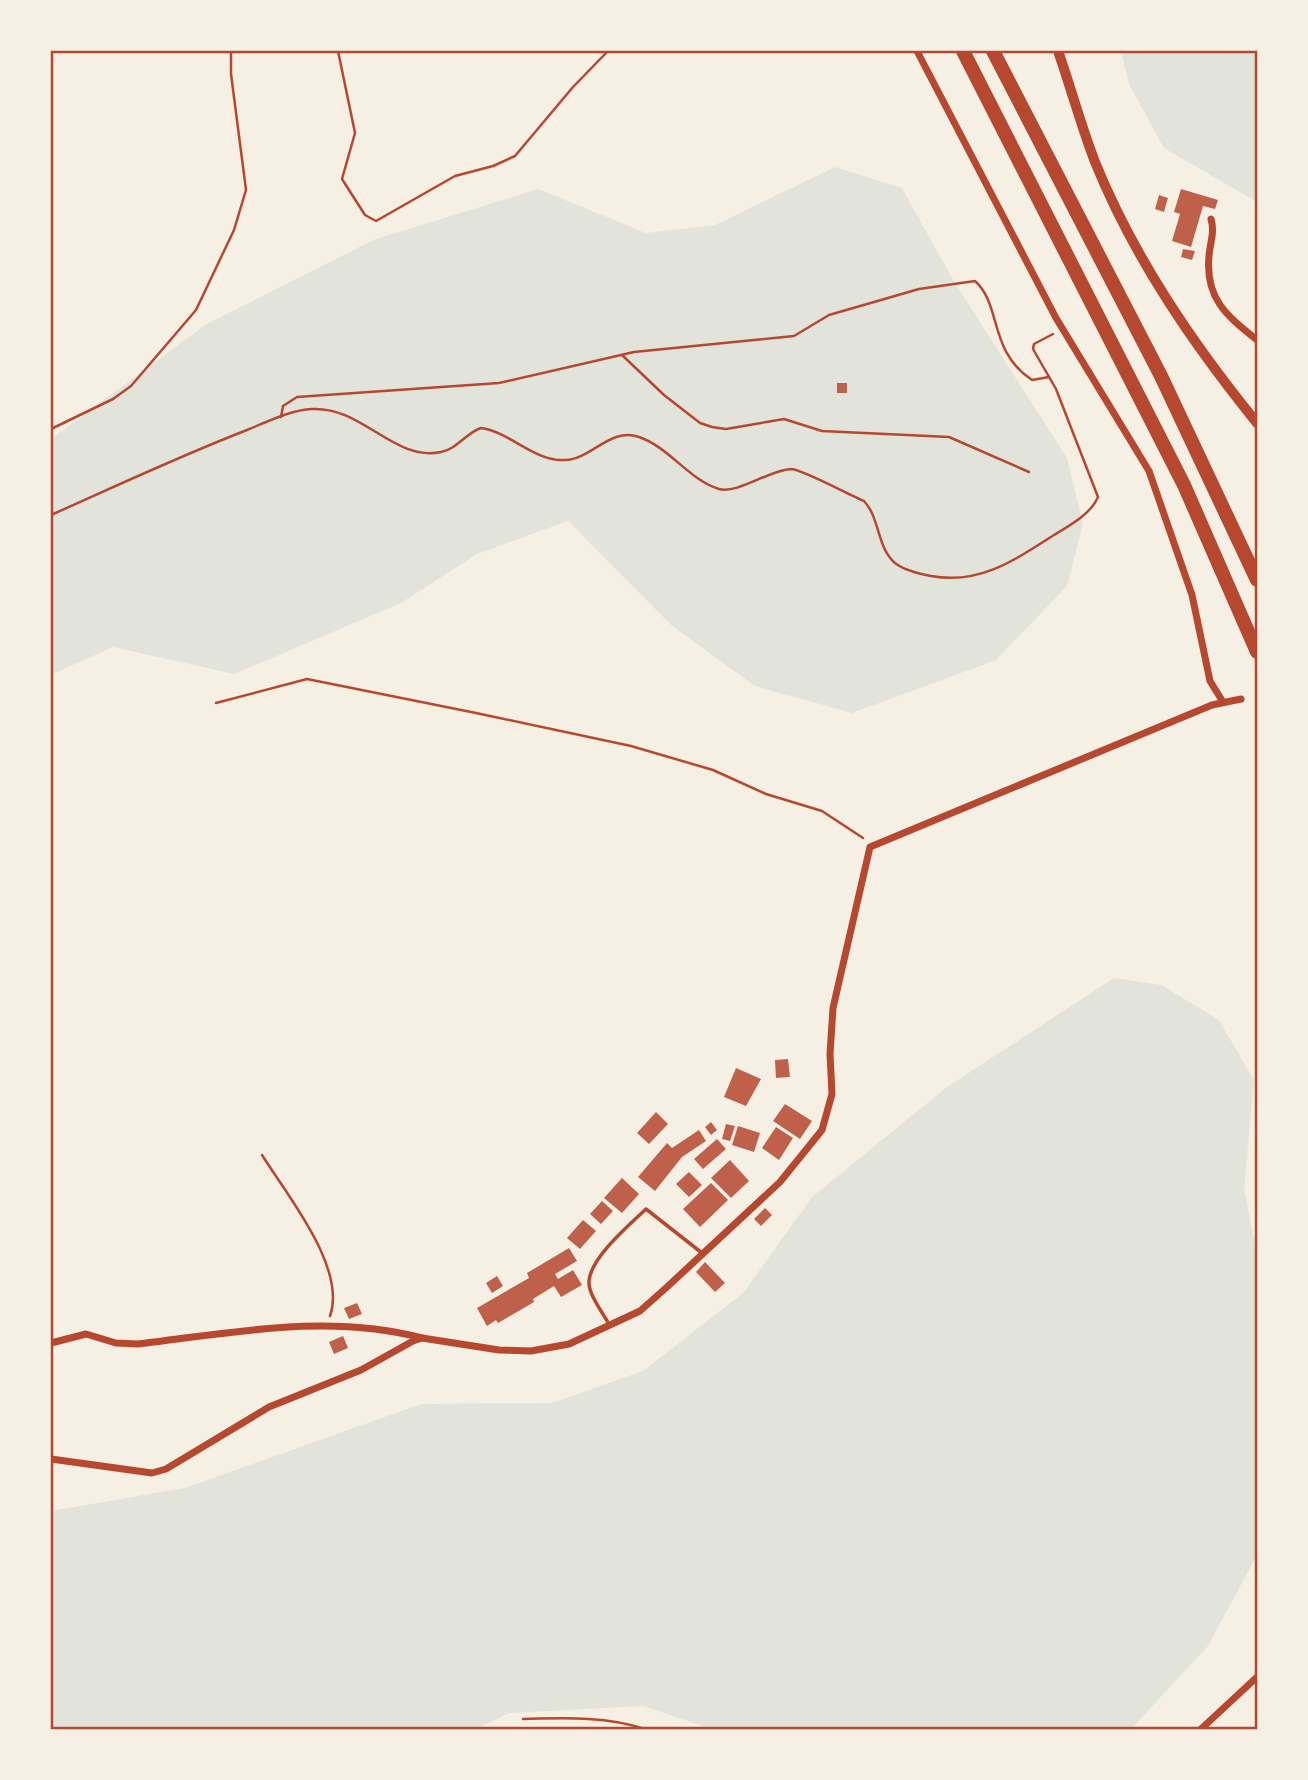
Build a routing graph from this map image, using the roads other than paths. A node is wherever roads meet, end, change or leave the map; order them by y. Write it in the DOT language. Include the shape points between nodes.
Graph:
graph roads {
  1 [pos="917,51"];
  2 [pos="963,51"];
  3 [pos="993,51"];
  4 [pos="1058,51"];
  5 [pos="1211,219"];
  6 [pos="1257,340"];
  7 [pos="1257,424"];
  8 [pos="1257,580"];
  9 [pos="1257,652"];
  10 [pos="1241,699"];
  11 [pos="1223,702"];
  12 [pos="702,1253"];
  13 [pos="610,1327"];
  14 [pos="422,1338"];
  15 [pos="51,1343"];
  16 [pos="51,1459"];
  17 [pos="1257,1676"];
  18 [pos="1201,1729"];
  1 -- 11 [label="street" via="1062,329 1149,471 1186,575 1210,681"];
  2 -- 9 [label="highway" via="1172,461"];
  3 -- 8 [label="highway" via="1161,376"];
  4 -- 7 [label="main road" via="1096,163 1153,279 1203,356"];
  5 -- 6 [label="street" via="1215,231 1208,270 1217,305"];
  10 -- 11 [label="street"];
  11 -- 12 [label="street" via="870,847 833,1008 832,1094 822,1130 780,1182"];
  12 -- 13 [label="street" via="639,1311"];
  12 -- 13 [label="lane" via="646,1209 612,1242 589,1280"];
  13 -- 14 [label="street" via="569,1344 531,1351"];
  14 -- 15 [label="street" via="387,1329 327,1326 138,1344 86,1334"];
  14 -- 16 [label="street" via="361,1370 269,1407 166,1469 139,1474"];
  17 -- 18 [label="street"];
}
